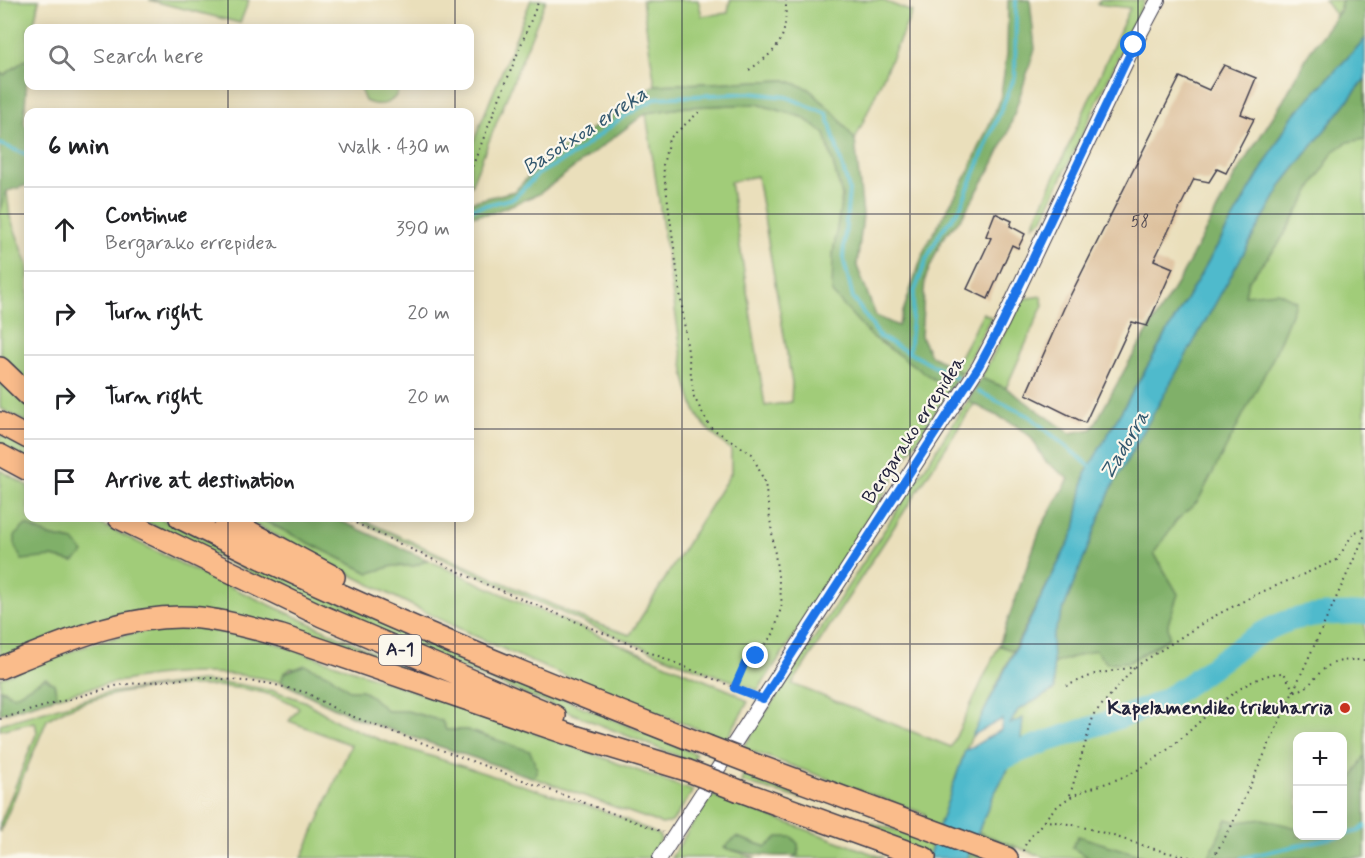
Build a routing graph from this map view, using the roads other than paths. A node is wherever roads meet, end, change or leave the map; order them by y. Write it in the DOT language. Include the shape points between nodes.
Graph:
graph roads {
  1 [pos="1158,0"];
  2 [pos="0,368"];
  3 [pos="24,391"];
  4 [pos="0,423"];
  5 [pos="24,436"];
  6 [pos="0,455"];
  7 [pos="24,468"];
  8 [pos="127,522"];
  9 [pos="188,522"];
  10 [pos="231,522"];
  11 [pos="478,654"];
  12 [pos="0,668"];
  13 [pos="686,770"];
  14 [pos="916,855"];
  15 [pos="660,858"];
  16 [pos="1007,858"];
  1 -- 15 [label="street, Bergarako errepidea" via="979,366"];
  2 -- 3 [label="highway"];
  4 -- 5 [label="highway"];
  6 -- 7 [label="highway"];
  8 -- 13 [label="highway, A-1" via="332,621"];
  9 -- 11 [label="highway, A-1"];
  10 -- 11 [label="highway"];
  11 -- 16 [label="highway, A-1, bridge" via="751,763"];
  12 -- 13 [label="highway" via="124,623 198,618 239,624"];
  13 -- 14 [label="highway, A-1, bridge"];
}
